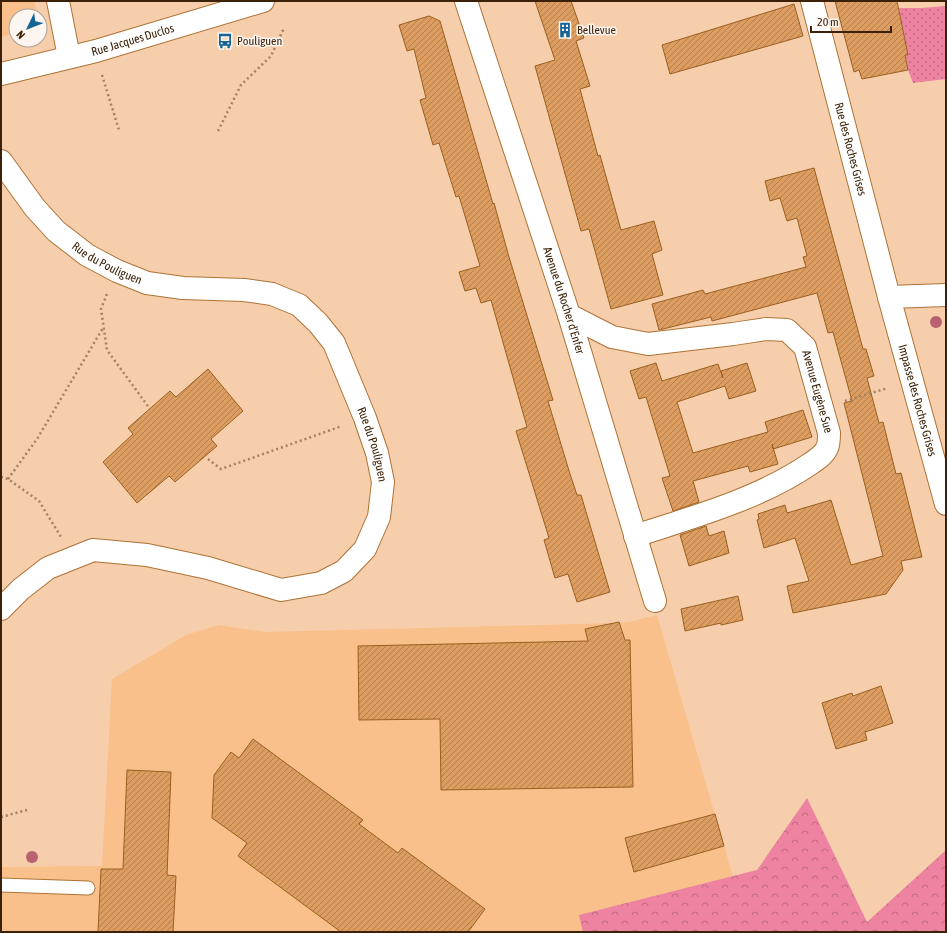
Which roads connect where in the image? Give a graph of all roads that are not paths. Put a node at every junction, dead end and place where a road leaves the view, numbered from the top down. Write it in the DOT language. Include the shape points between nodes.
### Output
graph roads {
  1 [pos="58,1"];
  2 [pos="263,1"];
  3 [pos="466,1"];
  4 [pos="812,1"];
  5 [pos="68,57"];
  6 [pos="1,74"];
  7 [pos="1,161"];
  8 [pos="946,295"];
  9 [pos="889,297"];
  10 [pos="569,315"];
  11 [pos="946,504"];
  12 [pos="635,536"];
  13 [pos="656,601"];
  14 [pos="1,609"];
  15 [pos="1,885"];
  16 [pos="88,888"];
  1 -- 5 [label="street"];
  2 -- 5 [label="street, Rue Jacques Duclos"];
  3 -- 10 [label="street, Avenue du Rocher d'Enfer"];
  4 -- 9 [label="street, Rue des Roches Grises"];
  5 -- 6 [label="street, Rue Jacques Duclos"];
  7 -- 14 [label="street, Rue du Pouliguen" via="35,208 56,231 87,255 117,271 147,283 272,294 299,305 334,343 365,418 377,453 383,482 379,517 365,549 344,571 321,583 281,590 208,568 147,555 93,550 48,568"];
  8 -- 9 [label="street"];
  9 -- 11 [label="street, Impasse des Roches Grises"];
  10 -- 12 [label="street, Avenue du Rocher d'Enfer"];
  10 -- 12 [label="street, Avenue Eugène Sue" via="612,337 648,344 766,329 787,330 805,347 829,433 828,447 820,457 797,473 752,495 713,511"];
  12 -- 13 [label="street, Avenue du Rocher d'Enfer"];
  15 -- 16 [label="lane"];
}
